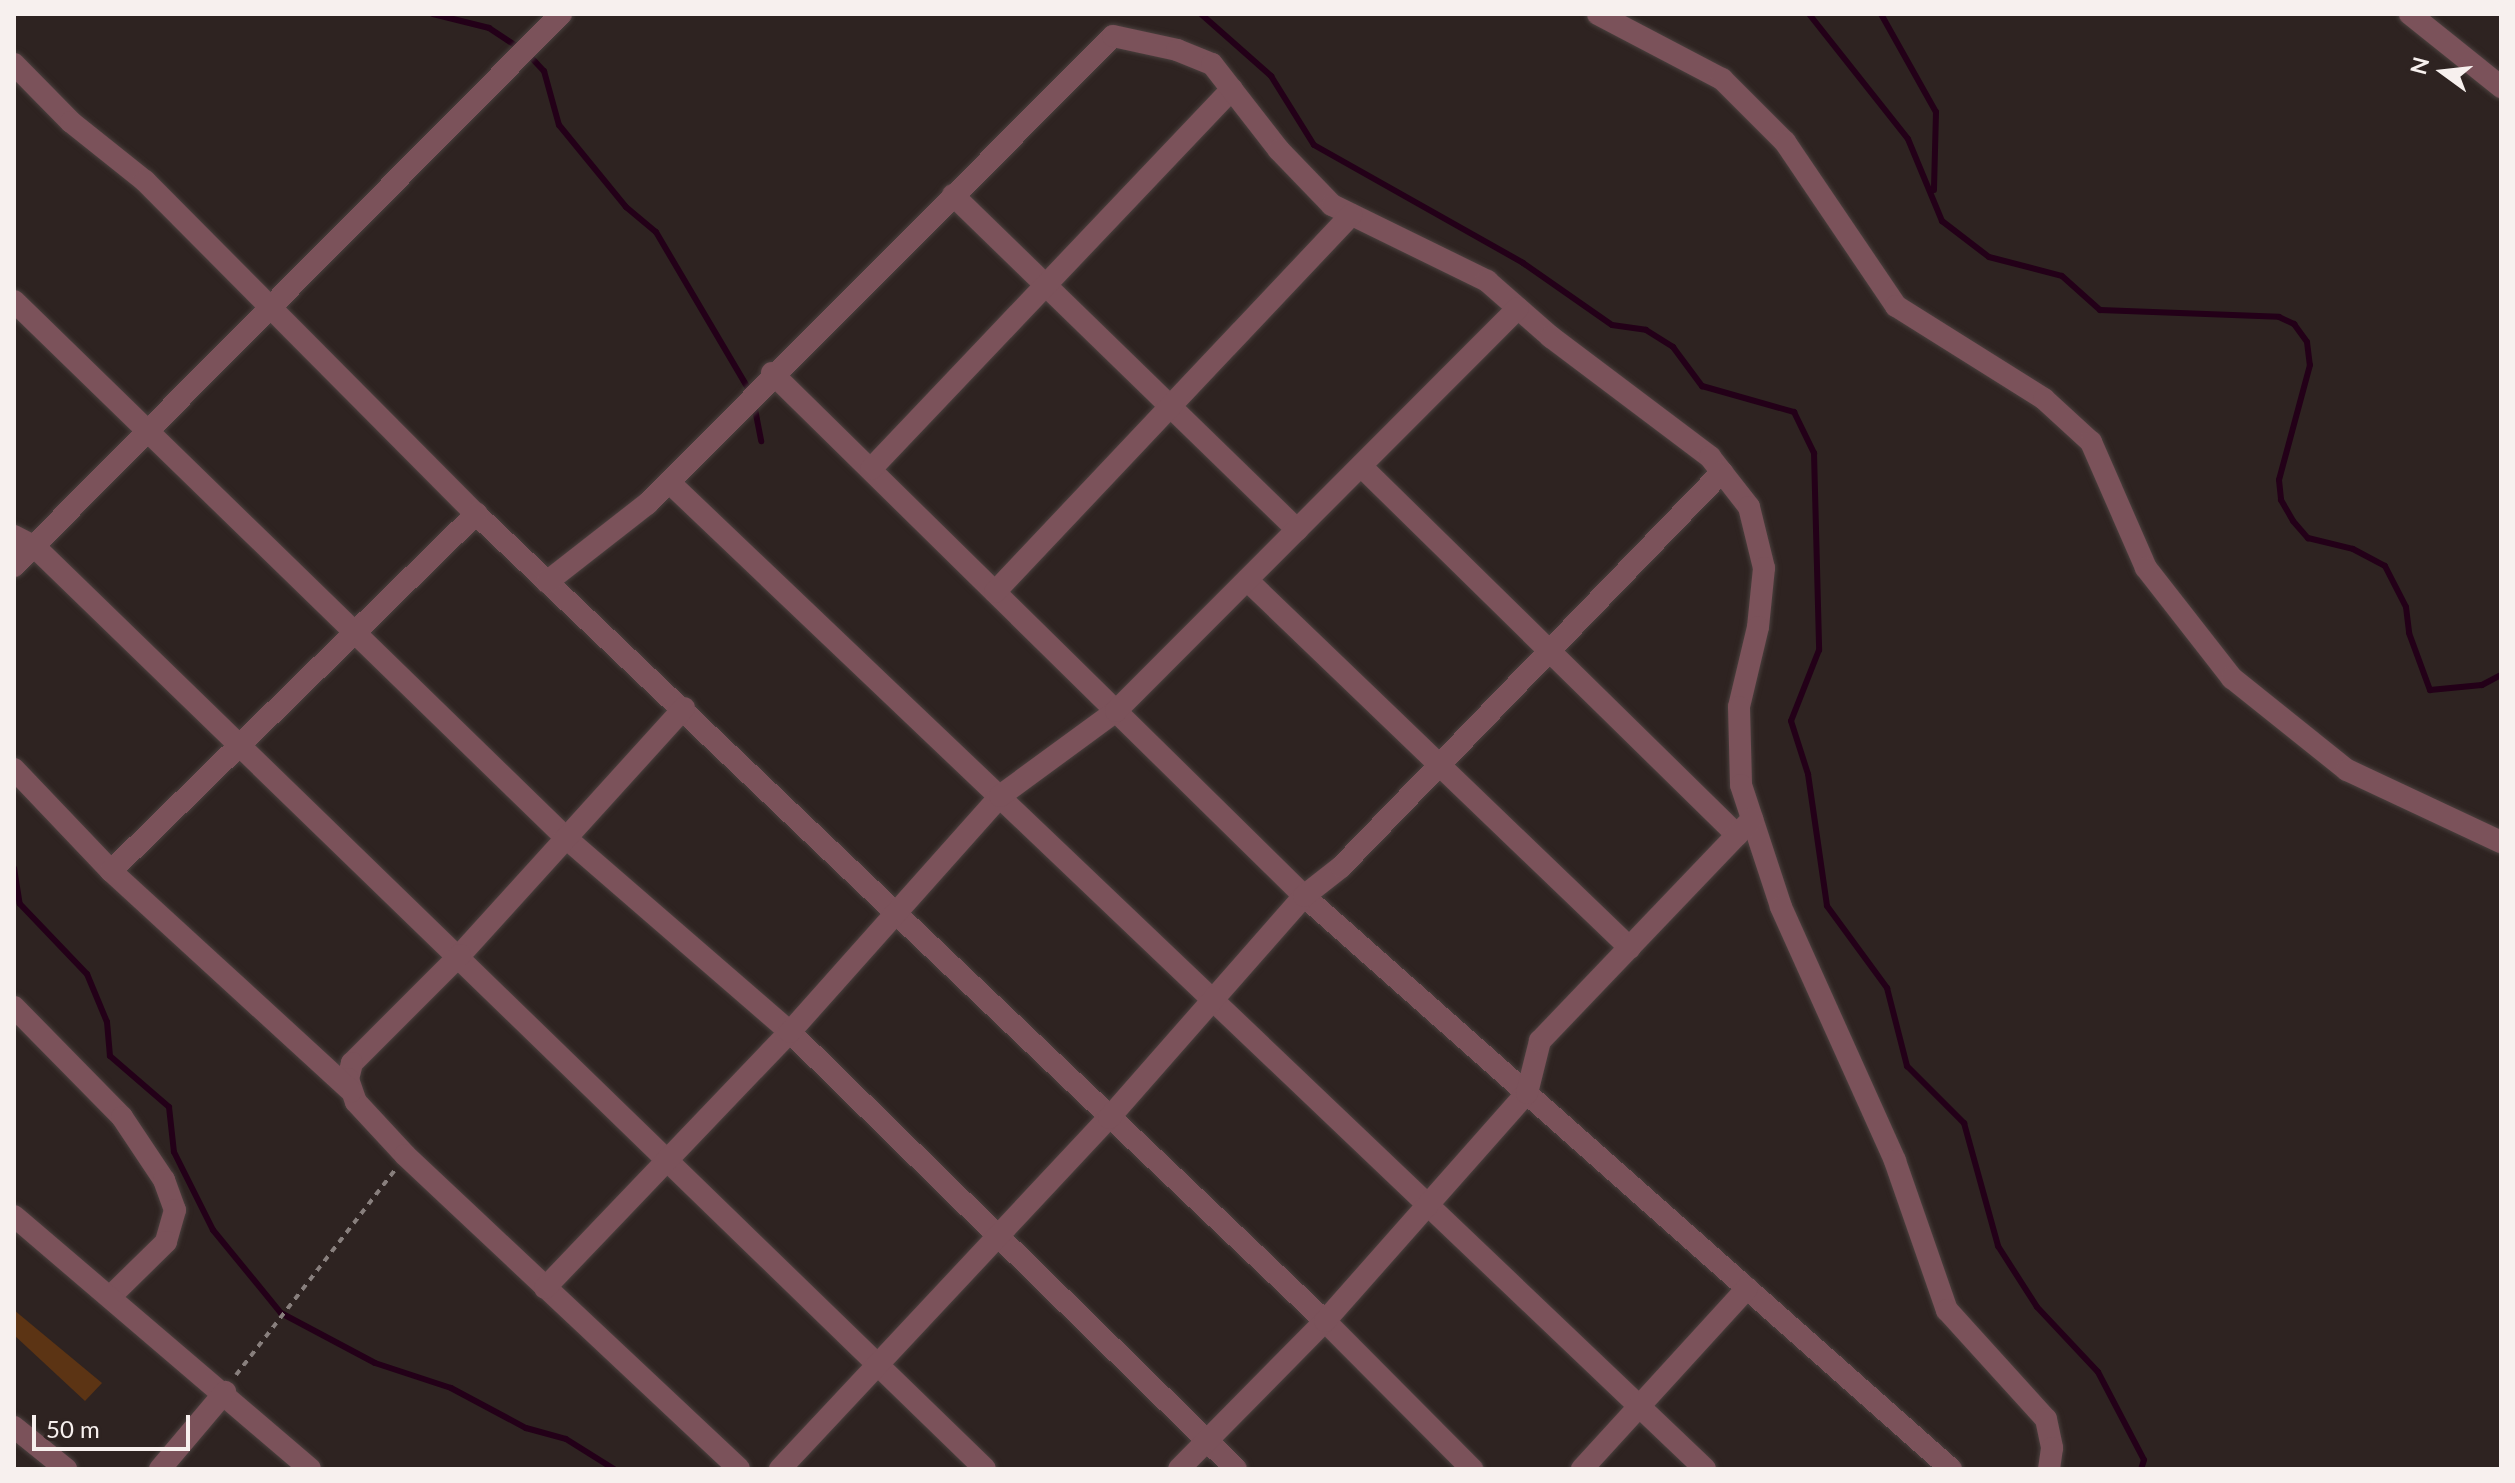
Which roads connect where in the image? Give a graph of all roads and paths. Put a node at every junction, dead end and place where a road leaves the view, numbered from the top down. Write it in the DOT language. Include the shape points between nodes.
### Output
graph roads {
  1 [pos="561,14"];
  2 [pos="1598,14"];
  3 [pos="2410,14"];
  4 [pos="14,64"];
  5 [pos="2501,87"];
  6 [pos="1232,89"];
  7 [pos="953,195"];
  8 [pos="1351,215"];
  9 [pos="1046,285"];
  10 [pos="14,301"];
  11 [pos="275,306"];
  12 [pos="1518,308"];
  13 [pos="772,373"];
  14 [pos="1170,406"];
  15 [pos="150,430"];
  16 [pos="1361,466"];
  17 [pos="871,469"];
  18 [pos="1722,472"];
  19 [pos="669,482"];
  20 [pos="476,514"];
  21 [pos="1297,530"];
  22 [pos="24,541"];
  23 [pos="14,566"];
  24 [pos="1247,580"];
  25 [pos="547,582"];
  26 [pos="995,592"];
  27 [pos="355,632"];
  28 [pos="1549,651"];
  29 [pos="684,708"];
  30 [pos="1116,711"];
  31 [pos="239,746"];
  32 [pos="1440,765"];
  33 [pos="14,769"];
  34 [pos="1000,796"];
  35 [pos="1745,827"];
  36 [pos="566,838"];
  37 [pos="2501,842"];
  38 [pos="111,871"];
  39 [pos="1304,896"];
  40 [pos="895,913"];
  41 [pos="1630,948"];
  42 [pos="460,955"];
  43 [pos="1213,999"];
  44 [pos="14,1007"];
  45 [pos="790,1032"];
  46 [pos="351,1091"];
  47 [pos="1527,1093"];
  48 [pos="1109,1118"];
  49 [pos="405,1155"];
  50 [pos="665,1159"];
  51 [pos="1429,1205"];
  52 [pos="14,1216"];
  53 [pos="996,1239"];
  54 [pos="545,1288"];
  55 [pos="1747,1288"];
  56 [pos="111,1296"];
  57 [pos="1325,1321"];
  58 [pos="878,1365"];
  59 [pos="225,1392"];
  60 [pos="1639,1405"];
  61 [pos="14,1427"];
  62 [pos="1207,1441"];
  63 [pos="66,1469"];
  64 [pos="160,1469"];
  65 [pos="310,1469"];
  66 [pos="739,1469"];
  67 [pos="780,1469"];
  68 [pos="985,1469"];
  69 [pos="1179,1469"];
  70 [pos="1236,1469"];
  71 [pos="1472,1469"];
  72 [pos="1582,1469"];
  73 [pos="1705,1469"];
  74 [pos="1951,1469"];
  75 [pos="2049,1469"];
  1 -- 11 [label="street"];
  2 -- 37 [label="street" via="1722,79 1785,142 1896,306 2044,399 2091,442 2146,568 2232,678 2347,770"];
  3 -- 5 [label="street"];
  4 -- 11 [label="street"];
  6 -- 7 [label="street" via="1212,64 1113,36"];
  6 -- 8 [label="street" via="1279,150 1332,205"];
  6 -- 9 [label="street"];
  7 -- 9 [label="street"];
  7 -- 13 [label="street"];
  8 -- 12 [label="street" via="1487,281"];
  8 -- 14 [label="street"];
  9 -- 14 [label="street"];
  9 -- 17 [label="street"];
  10 -- 15 [label="street"];
  11 -- 15 [label="street"];
  11 -- 20 [label="street"];
  12 -- 16 [label="street"];
  12 -- 18 [label="street" via="1710,457"];
  13 -- 17 [label="street"];
  13 -- 19 [label="street"];
  14 -- 21 [label="street"];
  14 -- 26 [label="street"];
  15 -- 22 [label="street"];
  15 -- 27 [label="street"];
  16 -- 21 [label="street"];
  16 -- 28 [label="street"];
  17 -- 26 [label="street"];
  18 -- 28 [label="street"];
  18 -- 35 [label="street" via="1749,507 1764,568 1758,627 1739,707"];
  19 -- 25 [label="street"];
  19 -- 34 [label="street"];
  20 -- 25 [label="street"];
  20 -- 27 [label="street"];
  21 -- 24 [label="street"];
  22 -- 23 [label="street"];
  22 -- 31 [label="street"];
  24 -- 30 [label="street"];
  24 -- 32 [label="street"];
  25 -- 29 [label="street"];
  26 -- 30 [label="street"];
  27 -- 31 [label="street"];
  27 -- 36 [label="street"];
  28 -- 32 [label="street"];
  28 -- 35 [label="street"];
  29 -- 36 [label="street"];
  29 -- 40 [label="street"];
  30 -- 34 [label="street"];
  30 -- 39 [label="street"];
  31 -- 38 [label="street"];
  31 -- 42 [label="street"];
  32 -- 39 [label="street" via="1341,867"];
  32 -- 41 [label="street"];
  33 -- 38 [label="street"];
  34 -- 40 [label="street"];
  34 -- 43 [label="street"];
  35 -- 41 [label="street"];
  35 -- 75 [label="street" via="1895,1161 1947,1310 2046,1419 2052,1448"];
  36 -- 42 [label="street"];
  36 -- 45 [label="street"];
  38 -- 46 [label="street"];
  39 -- 43 [label="street"];
  39 -- 47 [label="street"];
  40 -- 45 [label="street"];
  40 -- 48 [label="street"];
  41 -- 47 [label="street" via="1540,1041"];
  42 -- 46 [label="street" via="352,1063"];
  42 -- 50 [label="street"];
  43 -- 48 [label="street"];
  43 -- 51 [label="street"];
  44 -- 56 [label="street" via="122,1117 164,1180 175,1210 166,1242"];
  45 -- 50 [label="street"];
  45 -- 53 [label="street"];
  46 -- 49 [label="street"];
  47 -- 51 [label="street"];
  47 -- 55 [label="street"];
  48 -- 53 [label="street"];
  48 -- 57 [label="street"];
  49 -- 54 [label="street"];
  49 -- 59 [label="path"];
  50 -- 54 [label="street"];
  50 -- 58 [label="street"];
  51 -- 57 [label="street"];
  51 -- 60 [label="street"];
  52 -- 56 [label="street"];
  53 -- 58 [label="street"];
  53 -- 62 [label="street"];
  54 -- 66 [label="street"];
  55 -- 60 [label="street"];
  55 -- 74 [label="street"];
  56 -- 59 [label="street"];
  57 -- 62 [label="street"];
  57 -- 71 [label="street"];
  58 -- 67 [label="street"];
  58 -- 68 [label="street"];
  59 -- 64 [label="street"];
  59 -- 65 [label="street"];
  60 -- 72 [label="street"];
  60 -- 73 [label="street"];
  61 -- 63 [label="street"];
  62 -- 69 [label="street"];
  62 -- 70 [label="street"];
}
